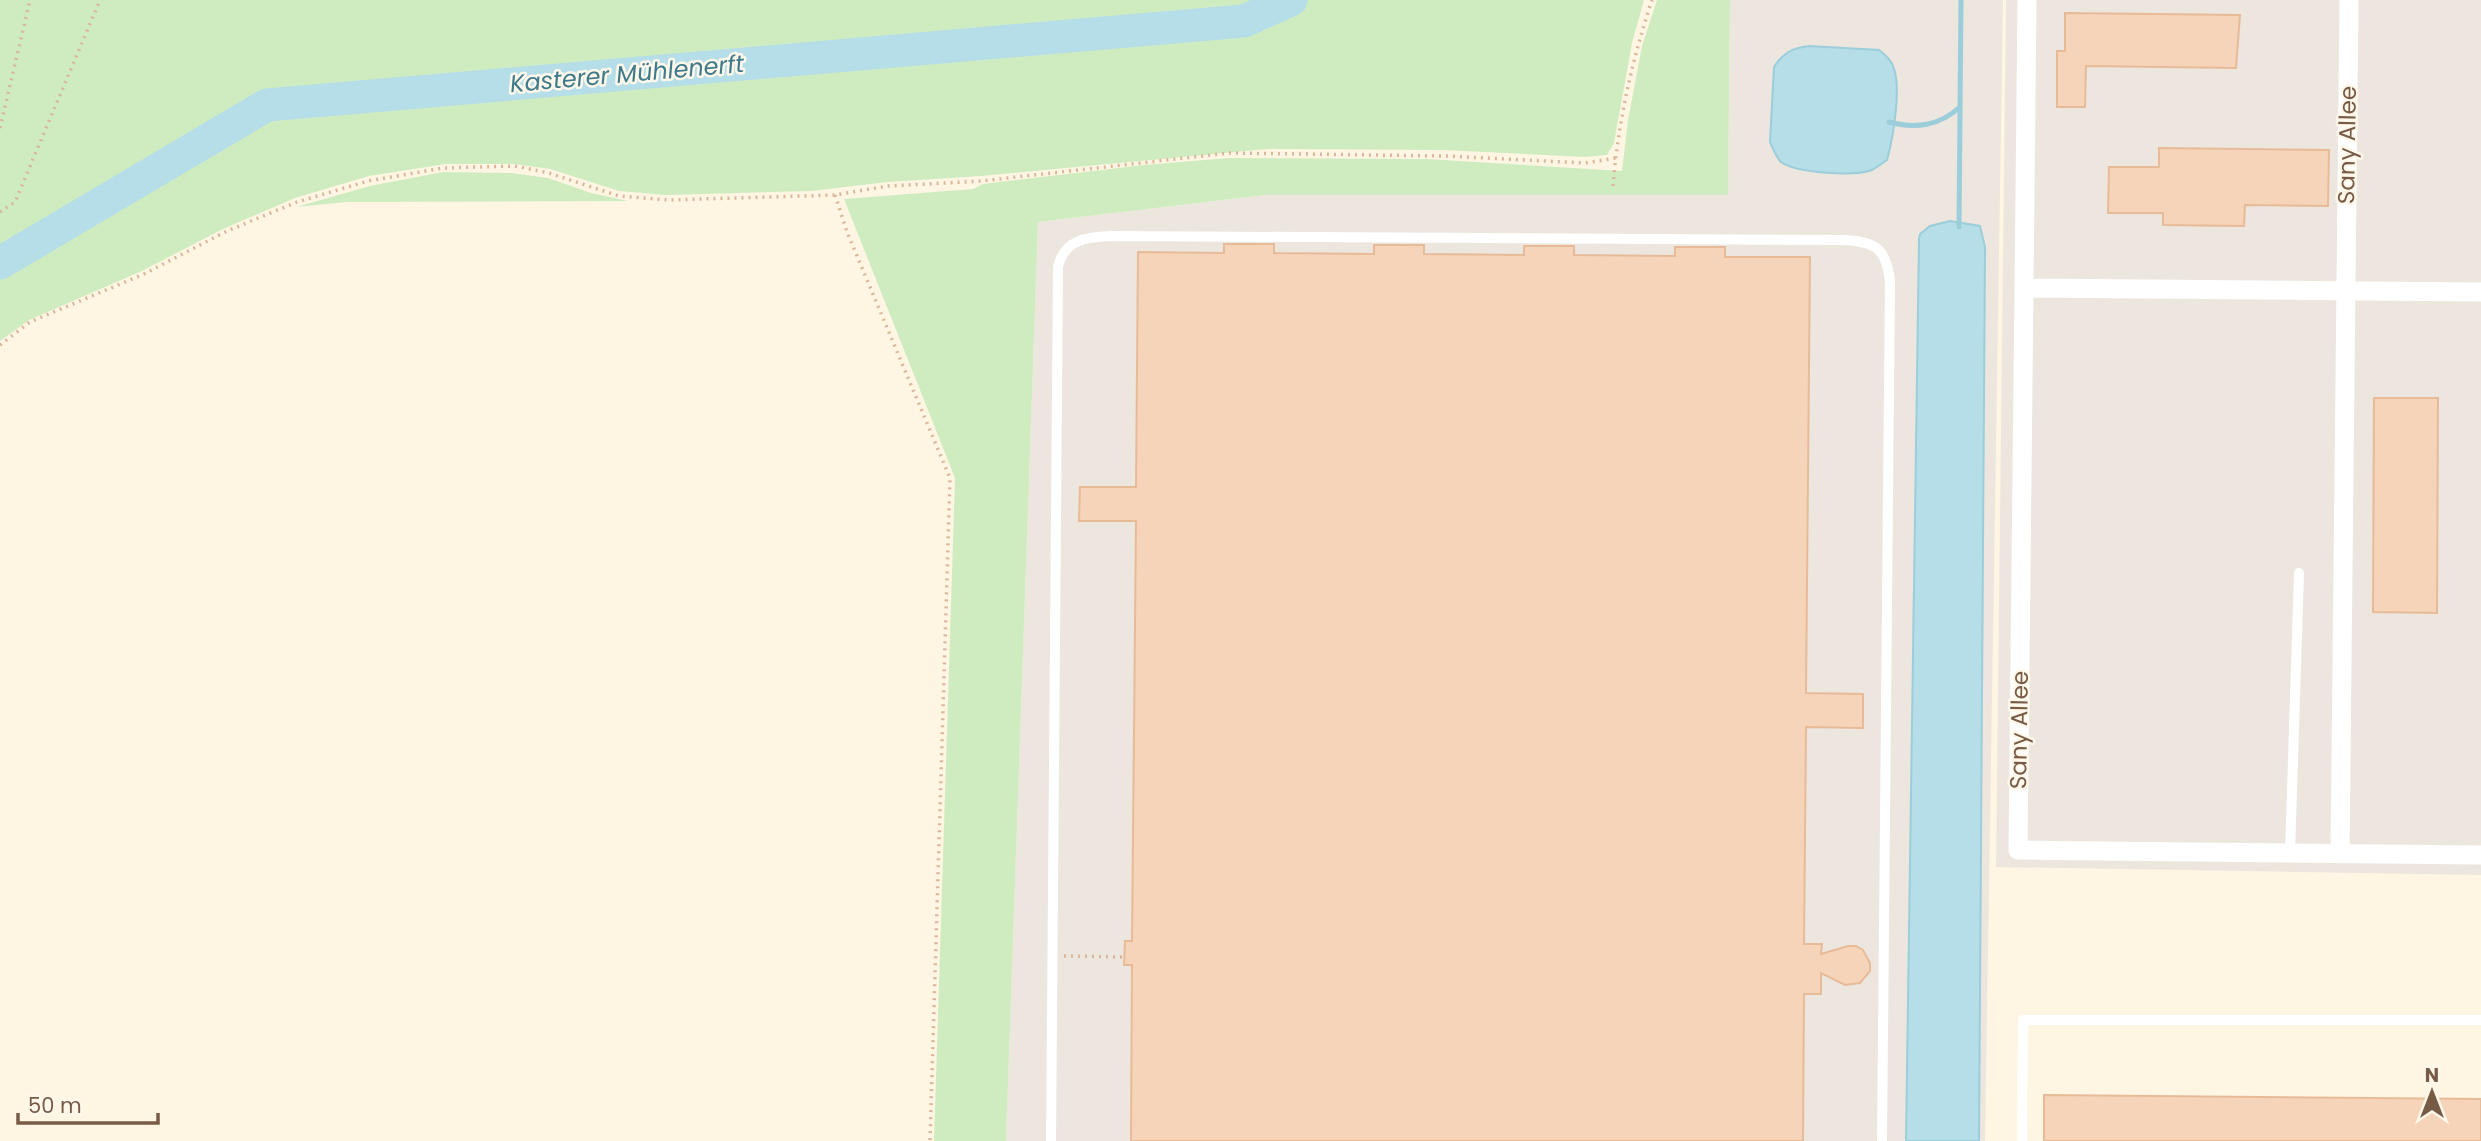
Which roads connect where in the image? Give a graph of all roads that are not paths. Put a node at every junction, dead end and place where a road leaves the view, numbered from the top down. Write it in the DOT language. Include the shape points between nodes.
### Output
graph roads {
  1 [pos="2027,0"];
  2 [pos="2349,0"];
  3 [pos="2024,288"];
  4 [pos="2346,291"];
  5 [pos="2481,292"];
  6 [pos="2299,573"];
  7 [pos="2290,853"];
  8 [pos="2340,854"];
  9 [pos="2481,855"];
  10 [pos="2481,1020"];
  11 [pos="1051,1141"];
  12 [pos="1882,1141"];
  13 [pos="2022,1141"];
  1 -- 3 [label="street, Sany Allee"];
  2 -- 4 [label="street, Sany Allee"];
  3 -- 4 [label="street"];
  3 -- 7 [label="street, Sany Allee" via="2018,850"];
  4 -- 5 [label="street"];
  4 -- 8 [label="street, Sany Allee"];
  6 -- 7 [label="lane"];
  7 -- 8 [label="street, Sany Allee"];
  8 -- 9 [label="street, Sany Allee"];
  10 -- 13 [label="lane" via="2023,1020"];
  11 -- 12 [label="lane" via="1058,267 1071,245 1110,236 1864,241 1884,254 1890,281"];
}
